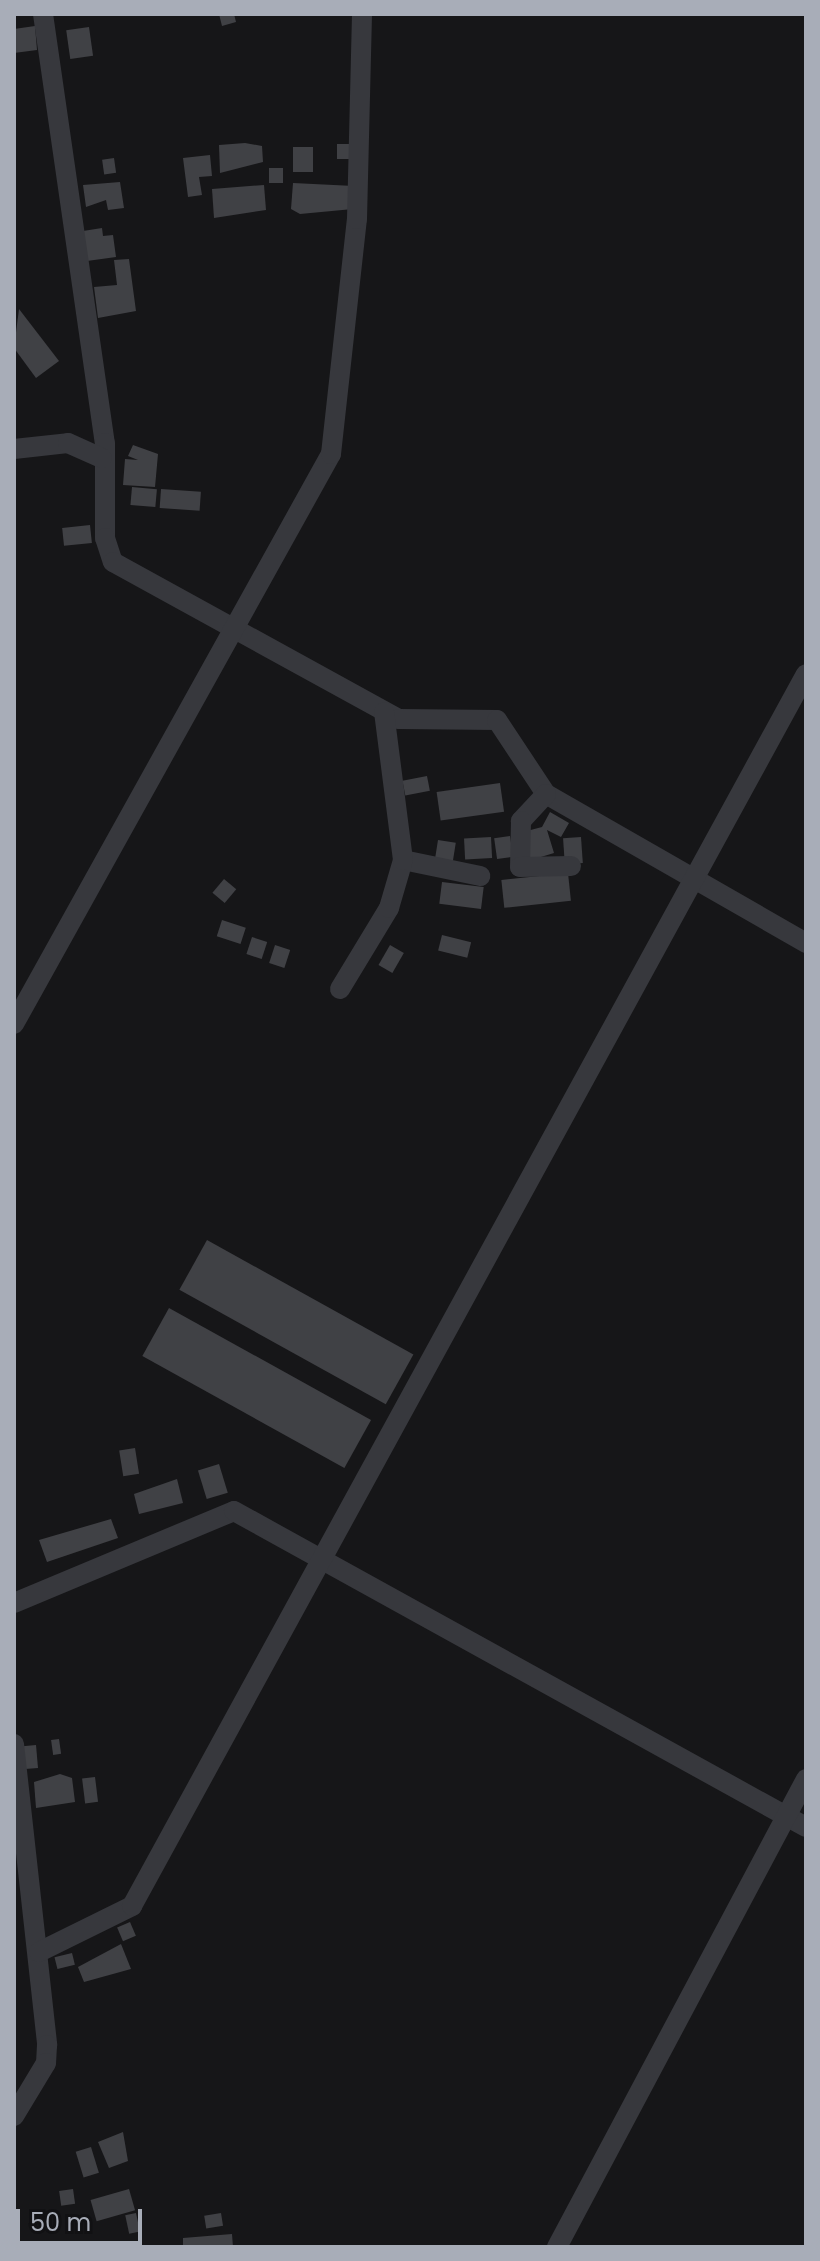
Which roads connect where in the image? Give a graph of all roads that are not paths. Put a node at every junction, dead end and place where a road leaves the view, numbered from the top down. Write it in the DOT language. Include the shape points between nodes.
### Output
graph roads {
  1 [pos="43,14"];
  2 [pos="362,14"];
  3 [pos="14,449"];
  4 [pos="102,458"];
  5 [pos="232,628"];
  6 [pos="806,674"];
  7 [pos="384,712"];
  8 [pos="546,794"];
  9 [pos="403,860"];
  10 [pos="571,866"];
  11 [pos="480,876"];
  12 [pos="694,881"];
  13 [pos="806,943"];
  14 [pos="340,989"];
  15 [pos="14,1024"];
  16 [pos="320,1564"];
  17 [pos="14,1603"];
  18 [pos="14,1744"];
  19 [pos="806,1779"];
  20 [pos="786,1815"];
  21 [pos="806,1827"];
  22 [pos="39,1952"];
  23 [pos="14,2116"];
  24 [pos="557,2247"];
  1 -- 4 [label="street"];
  2 -- 5 [label="street" via="357,219 336,438"];
  3 -- 4 [label="street" via="68,443"];
  4 -- 5 [label="street" via="105,538 113,562"];
  5 -- 7 [label="street"];
  5 -- 15 [label="street"];
  6 -- 12 [label="street"];
  7 -- 8 [label="street" via="410,721 497,720"];
  7 -- 9 [label="street"];
  8 -- 10 [label="street" via="521,821 520,867"];
  8 -- 12 [label="street"];
  9 -- 11 [label="street"];
  9 -- 14 [label="street" via="389,908"];
  12 -- 13 [label="street"];
  12 -- 16 [label="street"];
  16 -- 17 [label="street" via="248,1516 223,1512"];
  16 -- 20 [label="street"];
  16 -- 22 [label="street" via="132,1906"];
  18 -- 22 [label="street"];
  19 -- 20 [label="street"];
  20 -- 21 [label="street"];
  20 -- 24 [label="street"];
  22 -- 23 [label="street" via="46,2063"];
}
